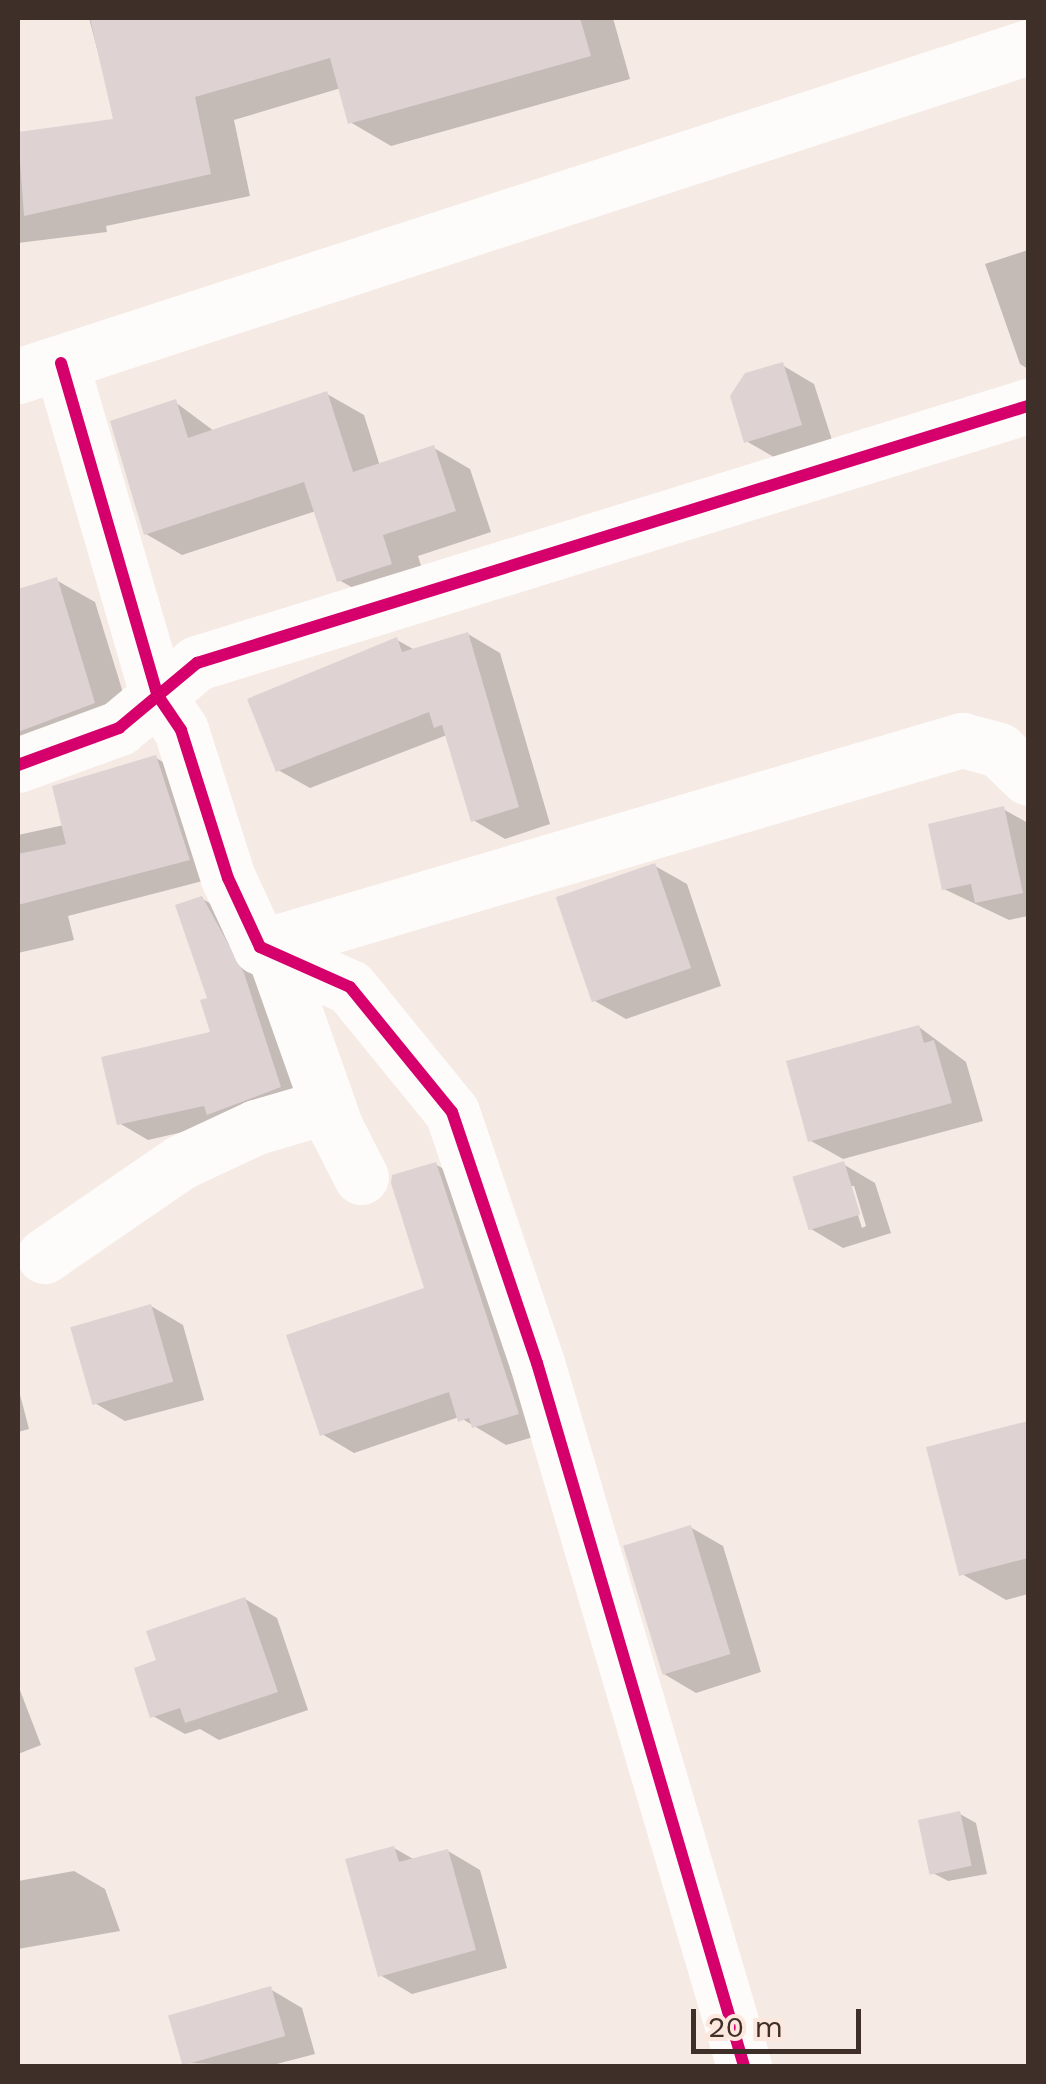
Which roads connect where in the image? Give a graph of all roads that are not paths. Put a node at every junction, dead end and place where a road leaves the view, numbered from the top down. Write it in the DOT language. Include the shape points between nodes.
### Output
graph roads {
  1 [pos="1028,47"];
  2 [pos="39,370"];
  3 [pos="1028,406"];
  4 [pos="158,696"];
  5 [pos="18,765"];
  6 [pos="1028,778"];
  7 [pos="267,950"];
  8 [pos="328,1106"];
  9 [pos="361,1177"];
  10 [pos="44,1256"];
  11 [pos="744,2066"];
  1 -- 2 [label="street"];
  2 -- 4 [label="street"];
  3 -- 4 [label="street" via="197,663"];
  4 -- 5 [label="street" via="119,728"];
  4 -- 7 [label="street" via="181,730 228,878"];
  6 -- 7 [label="street" via="999,750 962,740"];
  7 -- 8 [label="street"];
  7 -- 11 [label="street" via="350,987 452,1112 537,1362"];
  8 -- 9 [label="street"];
  8 -- 10 [label="street" via="256,1127 181,1162"];
}
